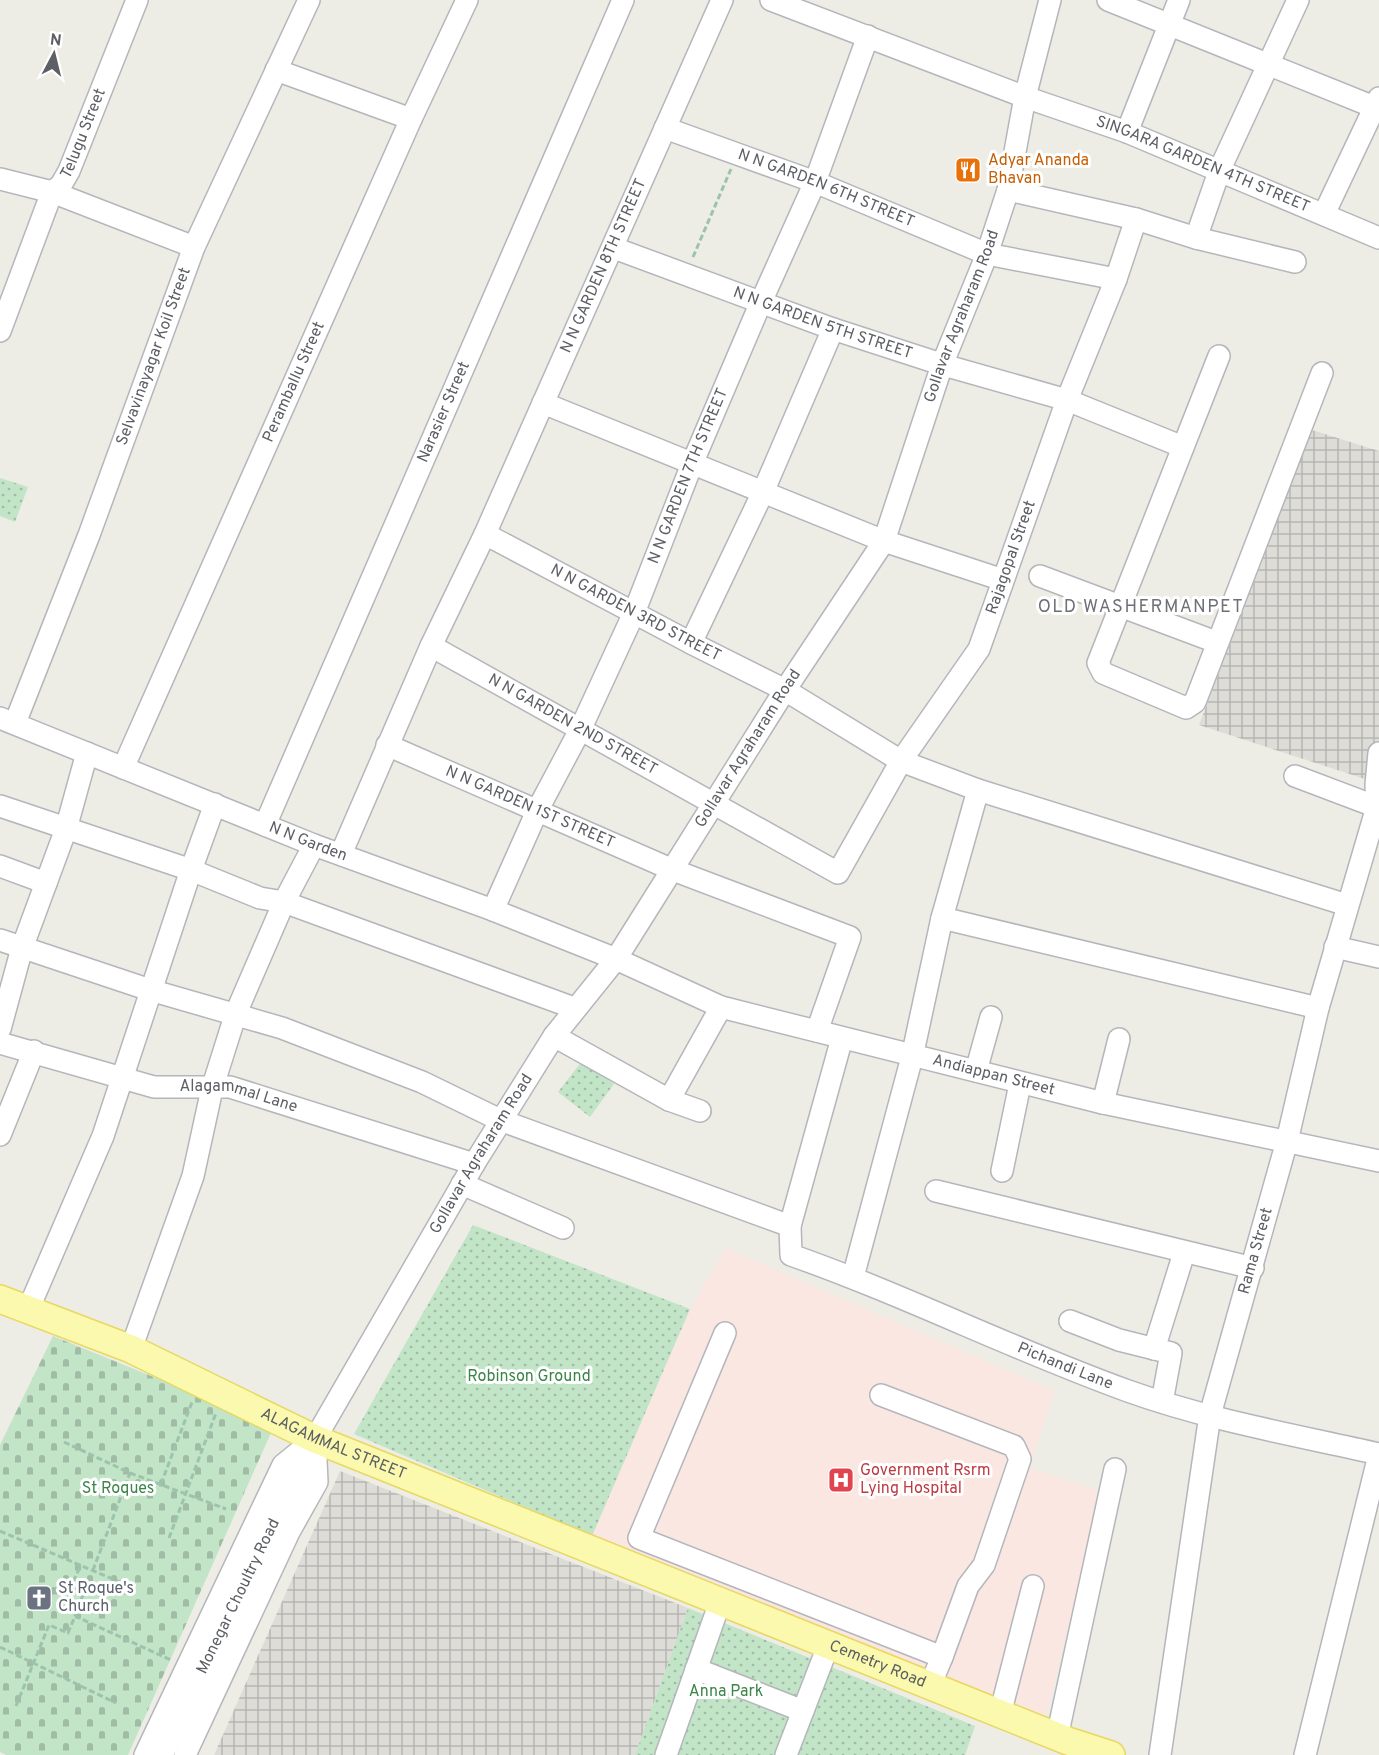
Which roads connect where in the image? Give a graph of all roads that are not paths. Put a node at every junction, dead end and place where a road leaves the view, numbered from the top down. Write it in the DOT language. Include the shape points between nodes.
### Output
graph roads {
  1 [pos="137,0"];
  2 [pos="309,0"];
  3 [pos="467,0"];
  4 [pos="623,0"];
  5 [pos="722,0"];
  6 [pos="771,0"];
  7 [pos="1050,0"];
  8 [pos="1108,0"];
  9 [pos="1179,0"];
  10 [pos="1298,0"];
  11 [pos="1170,25"];
  12 [pos="868,36"];
  13 [pos="1270,65"];
  14 [pos="276,70"];
  15 [pos="1025,97"];
  16 [pos="1378,105"];
  17 [pos="411,118"];
  18 [pos="665,128"];
  19 [pos="1127,132"];
  20 [pos="1220,169"];
  21 [pos="0,179"];
  22 [pos="815,182"];
  23 [pos="1008,189"];
  24 [pos="52,192"];
  25 [pos="1324,214"];
  26 [pos="1136,219"];
  27 [pos="1196,238"];
  28 [pos="1379,238"];
  29 [pos="194,247"];
  30 [pos="615,248"];
  31 [pos="987,254"];
  32 [pos="1295,262"];
  33 [pos="1116,279"];
  34 [pos="760,302"];
  35 [pos="833,329"];
  36 [pos="0,331"];
  37 [pos="1219,356"];
  38 [pos="942,365"];
  39 [pos="1322,373"];
  40 [pos="1067,400"];
  41 [pos="543,403"];
  42 [pos="1183,447"];
  43 [pos="692,464"];
  44 [pos="763,492"];
  45 [pos="485,534"];
  46 [pos="884,541"];
  47 [pos="1040,576"];
  48 [pos="1003,580"];
  49 [pos="1120,605"];
  50 [pos="634,614"];
  51 [pos="1216,642"];
  52 [pos="691,643"];
  53 [pos="431,646"];
  54 [pos="785,690"];
  55 [pos="8,720"];
  56 [pos="580,730"];
  57 [pos="387,745"];
  58 [pos="87,753"];
  59 [pos="1379,753"];
  60 [pos="901,761"];
  61 [pos="123,768"];
  62 [pos="1294,776"];
  63 [pos="978,790"];
  64 [pos="215,804"];
  65 [pos="714,805"];
  66 [pos="0,806"];
  67 [pos="1377,807"];
  68 [pos="538,809"];
  69 [pos="265,825"];
  70 [pos="66,829"];
  71 [pos="314,845"];
  72 [pos="341,854"];
  73 [pos="0,866"];
  74 [pos="191,870"];
  75 [pos="673,870"];
  76 [pos="838,873"];
  77 [pos="46,883"];
  78 [pos="284,902"];
  79 [pos="1347,905"];
  80 [pos="493,910"];
  81 [pos="942,918"];
  82 [pos="0,940"];
  83 [pos="1335,947"];
  84 [pos="22,948"];
  85 [pos="1379,957"];
  86 [pos="616,959"];
  87 [pos="150,990"];
  88 [pos="721,1007"];
  89 [pos="574,1008"];
  90 [pos="1318,1008"];
  91 [pos="236,1013"];
  92 [pos="991,1017"];
  93 [pos="0,1029"];
  94 [pos="817,1031"];
  95 [pos="554,1036"];
  96 [pos="842,1038"];
  97 [pos="1119,1039"];
  98 [pos="0,1043"];
  99 [pos="34,1051"];
  100 [pos="912,1057"];
  101 [pos="976,1071"];
  102 [pos="123,1077"];
  103 [pos="1020,1084"];
  104 [pos="212,1089"];
  105 [pos="669,1100"];
  106 [pos="1103,1103"];
  107 [pos="700,1111"];
  108 [pos="500,1120"];
  109 [pos="0,1135"];
  110 [pos="1287,1141"];
  111 [pos="1379,1161"];
  112 [pos="474,1164"];
  113 [pos="1002,1171"];
  114 [pos="462,1184"];
  115 [pos="936,1191"];
  116 [pos="790,1226"];
  117 [pos="563,1228"];
  118 [pos="1184,1253"];
  119 [pos="1253,1268"];
  120 [pos="853,1277"];
  121 [pos="0,1299"];
  122 [pos="28,1310"];
  123 [pos="1070,1321"];
  124 [pos="724,1333"];
  125 [pos="131,1349"];
  126 [pos="1154,1349"];
  127 [pos="881,1395"];
  128 [pos="1162,1402"];
  129 [pos="1210,1415"];
  130 [pos="315,1439"];
  131 [pos="1379,1455"];
  132 [pos="1115,1469"];
  133 [pos="639,1538"];
  134 [pos="636,1568"];
  135 [pos="1033,1586"];
  136 [pos="720,1602"];
  137 [pos="828,1646"];
  138 [pos="942,1657"];
  139 [pos="696,1669"];
  140 [pos="930,1686"];
  141 [pos="802,1711"];
  142 [pos="1000,1714"];
  143 [pos="1063,1744"];
  144 [pos="670,1754"];
  145 [pos="144,1755"];
  146 [pos="162,1755"];
  147 [pos="185,1755"];
  148 [pos="786,1755"];
  149 [pos="1111,1755"];
  150 [pos="1160,1755"];
  151 [pos="1305,1755"];
  1 -- 24 [label="street, Telugu Street" via="69,171"];
  2 -- 14 [label="street, Selvavinayagar Koil Street"];
  3 -- 17 [label="street, Peramballu Street"];
  4 -- 69 [label="street, Narasier Street"];
  5 -- 18 [label="street, N N GARDEN 8TH STREET"];
  6 -- 12 [label="street, SINGARA GARDEN 4TH STREET"];
  7 -- 15 [label="street, Gollavar Agraharam Road"];
  8 -- 11 [label="street"];
  9 -- 11 [label="street"];
  10 -- 13 [label="street"];
  11 -- 13 [label="street"];
  11 -- 19 [label="street"];
  12 -- 15 [label="street, SINGARA GARDEN 4TH STREET"];
  12 -- 22 [label="street, N N GARDEN 7TH STREET"];
  13 -- 16 [label="street"];
  13 -- 20 [label="street"];
  14 -- 17 [label="street"];
  14 -- 29 [label="street, Selvavinayagar Koil Street"];
  15 -- 19 [label="street, SINGARA GARDEN 4TH STREET"];
  15 -- 23 [label="street, Gollavar Agraharam Road"];
  16 -- 25 [label="street"];
  17 -- 61 [label="street, Peramballu Street"];
  18 -- 22 [label="street, N N GARDEN 6TH STREET"];
  18 -- 30 [label="street, N N GARDEN 8TH STREET"];
  19 -- 20 [label="street, SINGARA GARDEN 4TH STREET"];
  20 -- 25 [label="street, SINGARA GARDEN 4TH STREET"];
  20 -- 27 [label="street"];
  21 -- 24 [label="street"];
  22 -- 31 [label="street, N N GARDEN 6TH STREET"];
  22 -- 34 [label="street, N N GARDEN 7TH STREET"];
  23 -- 26 [label="street"];
  23 -- 31 [label="street, Gollavar Agraharam Road"];
  24 -- 29 [label="street"];
  24 -- 36 [label="street, Telugu Street"];
  25 -- 28 [label="street, SINGARA GARDEN 4TH STREET"];
  26 -- 27 [label="street"];
  26 -- 33 [label="street, Rajagopal Street"];
  27 -- 32 [label="street"];
  29 -- 55 [label="street, Selvavinayagar Koil Street" via="89,535"];
  30 -- 34 [label="street, N N GARDEN 5TH STREET"];
  30 -- 41 [label="street, N N GARDEN 8TH STREET"];
  31 -- 33 [label="street, N N GARDEN 6TH STREET"];
  31 -- 38 [label="street, Gollavar Agraharam Road"];
  33 -- 40 [label="street, Rajagopal Street"];
  34 -- 35 [label="street, N N GARDEN 5TH STREET"];
  34 -- 43 [label="street, N N GARDEN 7TH STREET"];
  35 -- 38 [label="street, N N GARDEN 5TH STREET"];
  35 -- 44 [label="street"];
  37 -- 42 [label="street"];
  38 -- 40 [label="street, N N GARDEN 5TH STREET"];
  38 -- 46 [label="street, Gollavar Agraharam Road"];
  39 -- 51 [label="street"];
  40 -- 42 [label="street, N N GARDEN 5TH STREET"];
  40 -- 48 [label="street, Rajagopal Street"];
  41 -- 43 [label="street"];
  41 -- 45 [label="street, N N GARDEN 8TH STREET"];
  42 -- 49 [label="street"];
  43 -- 44 [label="street"];
  43 -- 50 [label="street, N N GARDEN 7TH STREET"];
  44 -- 46 [label="street"];
  44 -- 52 [label="street"];
  45 -- 50 [label="street, N N GARDEN 3RD STREET"];
  45 -- 53 [label="street, N N GARDEN 8TH STREET"];
  46 -- 48 [label="street"];
  46 -- 54 [label="street, Gollavar Agraharam Road"];
  47 -- 49 [label="street"];
  48 -- 60 [label="street, Rajagopal Street" via="979,649"];
  49 -- 51 [label="street"];
  49 -- 51 [label="street" via="1099,669 1186,708 1195,702"];
  50 -- 52 [label="street, N N GARDEN 3RD STREET"];
  50 -- 56 [label="street, N N GARDEN 7TH STREET"];
  52 -- 54 [label="street, N N GARDEN 3RD STREET"];
  53 -- 56 [label="street, N N GARDEN 2ND STREET"];
  53 -- 57 [label="street, N N GARDEN 8TH STREET"];
  54 -- 60 [label="street, N N GARDEN 3RD STREET"];
  54 -- 65 [label="street, Gollavar Agraharam Road"];
  55 -- 58 [label="street, N N Garden"];
  56 -- 65 [label="street, N N GARDEN 2ND STREET"];
  56 -- 68 [label="street, N N GARDEN 7TH STREET"];
  57 -- 68 [label="street, N N GARDEN 1ST STREET"];
  57 -- 72 [label="street, N N GARDEN 8TH STREET"];
  58 -- 61 [label="street, N N Garden"];
  58 -- 70 [label="street"];
  59 -- 67 [label="street, Rama Street"];
  60 -- 63 [label="street, N N GARDEN 3RD STREET"];
  60 -- 76 [label="street, Rajagopal Street"];
  61 -- 64 [label="street, N N Garden"];
  62 -- 67 [label="street"];
  63 -- 79 [label="street, N N GARDEN 3RD STREET"];
  63 -- 81 [label="street"];
  64 -- 69 [label="street, N N Garden"];
  64 -- 74 [label="street"];
  65 -- 75 [label="street, Gollavar Agraharam Road"];
  65 -- 76 [label="street, N N GARDEN 2ND STREET"];
  66 -- 70 [label="street"];
  67 -- 79 [label="street, Rama Street"];
  68 -- 75 [label="street, N N GARDEN 1ST STREET"];
  68 -- 80 [label="street, N N GARDEN 7TH STREET"];
  69 -- 71 [label="street, N N Garden"];
  70 -- 74 [label="street"];
  70 -- 77 [label="street"];
  71 -- 72 [label="street, N N Garden"];
  71 -- 78 [label="street"];
  72 -- 80 [label="street, N N Garden"];
  73 -- 77 [label="street"];
  74 -- 78 [label="street" via="250,894"];
  74 -- 87 [label="street"];
  75 -- 86 [label="street, Gollavar Agraharam Road"];
  75 -- 94 [label="street, N N GARDEN 1ST STREET" via="850,937"];
  77 -- 84 [label="street"];
  78 -- 89 [label="street"];
  78 -- 91 [label="street"];
  79 -- 83 [label="street, Rama Street"];
  80 -- 86 [label="street, N N Garden"];
  81 -- 90 [label="street"];
  81 -- 100 [label="street"];
  82 -- 84 [label="street"];
  83 -- 85 [label="street"];
  83 -- 90 [label="street, Rama Street"];
  84 -- 87 [label="street"];
  84 -- 93 [label="street"];
  86 -- 88 [label="street, Andiappan Street"];
  86 -- 89 [label="street, Gollavar Agraharam Road"];
  87 -- 91 [label="street"];
  87 -- 102 [label="street"];
  88 -- 94 [label="street, Andiappan Street"];
  88 -- 105 [label="street"];
  89 -- 95 [label="street, Gollavar Agraharam Road"];
  90 -- 110 [label="street, Rama Street"];
  91 -- 104 [label="street"];
  91 -- 108 [label="street" via="422,1082"];
  92 -- 101 [label="street"];
  94 -- 96 [label="street, Andiappan Street"];
  95 -- 105 [label="street"];
  95 -- 108 [label="street, Gollavar Agraharam Road"];
  96 -- 100 [label="street, Andiappan Street"];
  96 -- 116 [label="street"];
  97 -- 106 [label="street"];
  98 -- 99 [label="street, Alagammal Lane"];
  99 -- 102 [label="street, Alagammal Lane"];
  99 -- 109 [label="street"];
  100 -- 101 [label="street, Andiappan Street"];
  100 -- 120 [label="street"];
  101 -- 103 [label="street, Andiappan Street"];
  102 -- 104 [label="street, Alagammal Lane" via="153,1087"];
  102 -- 122 [label="street" via="103,1136"];
  103 -- 106 [label="street, Andiappan Street"];
  103 -- 113 [label="street"];
  104 -- 112 [label="street, Alagammal Lane" via="230,1088"];
  104 -- 125 [label="street" via="193,1176"];
  105 -- 107 [label="street"];
  106 -- 110 [label="street, Andiappan Street"];
  108 -- 112 [label="street, Gollavar Agraharam Road"];
  108 -- 116 [label="street"];
  110 -- 111 [label="street, Andiappan Street"];
  110 -- 119 [label="street, Rama Street"];
  112 -- 114 [label="street, Gollavar Agraharam Road"];
  114 -- 117 [label="street"];
  114 -- 130 [label="street, Gollavar Agraharam Road"];
  115 -- 118 [label="street"];
  116 -- 120 [label="street, Pichandi Lane" via="791,1255"];
  118 -- 119 [label="street"];
  118 -- 126 [label="street"];
  119 -- 129 [label="street, Rama Street"];
  120 -- 128 [label="street, Pichandi Lane" via="1069,1369"];
  121 -- 122 [label="main road"];
  122 -- 125 [label="main road, ALAGAMMAL STREET"];
  123 -- 126 [label="street"];
  124 -- 133 [label="street"];
  125 -- 130 [label="main road, ALAGAMMAL STREET"];
  126 -- 128 [label="street" via="1171,1353"];
  127 -- 138 [label="street" via="1014,1446 1020,1459 984,1565 968,1586"];
  128 -- 129 [label="street, Pichandi Lane"];
  129 -- 131 [label="street, Pichandi Lane"];
  129 -- 150 [label="street, Rama Street"];
  130 -- 134 [label="main road, ALAGAMMAL STREET"];
  130 -- 145 [label="street" via="283,1466"];
  130 -- 146 [label="street, Monegar Choultry Road"];
  130 -- 147 [label="street" via="317,1482 289,1532"];
  131 -- 151 [label="street"];
  132 -- 143 [label="street"];
  133 -- 134 [label="street"];
  133 -- 138 [label="street"];
  134 -- 136 [label="main road, Cemetry Road"];
  135 -- 142 [label="street"];
  136 -- 137 [label="main road, Cemetry Road"];
  136 -- 139 [label="street"];
  137 -- 140 [label="main road, Cemetry Road"];
  137 -- 141 [label="street"];
  138 -- 140 [label="street"];
  139 -- 141 [label="street"];
  139 -- 144 [label="street"];
  140 -- 142 [label="main road, Cemetry Road"];
  141 -- 148 [label="street"];
  142 -- 143 [label="main road, Cemetry Road"];
  143 -- 149 [label="main road, Cemetry Road"];
}
